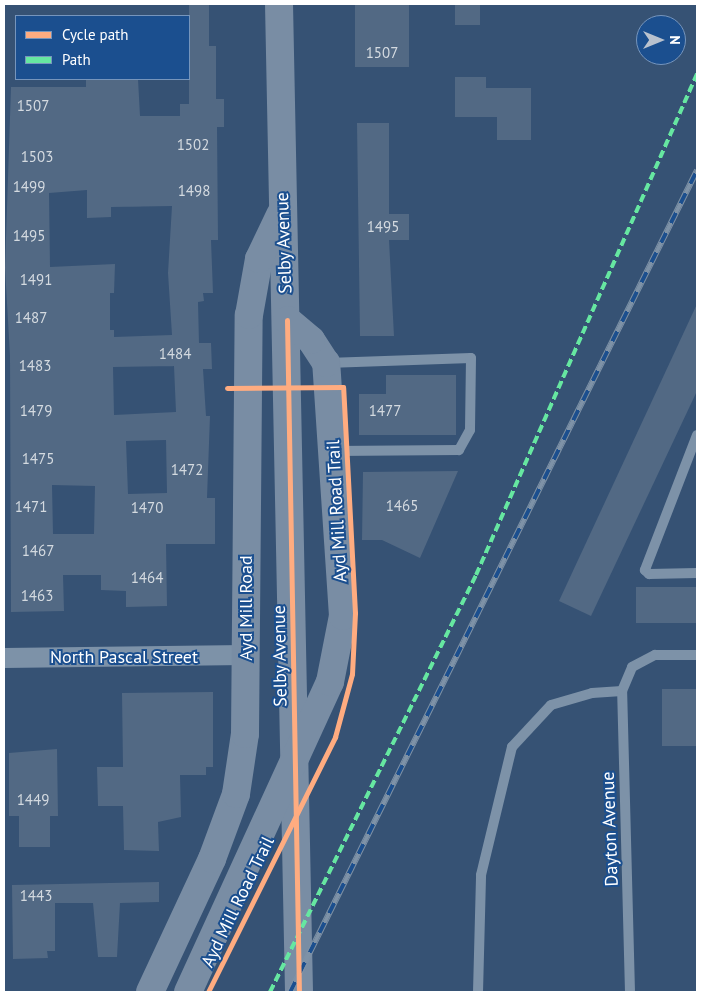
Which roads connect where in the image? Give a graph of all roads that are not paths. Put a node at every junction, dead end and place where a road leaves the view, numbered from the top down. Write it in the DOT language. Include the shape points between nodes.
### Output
graph roads {
  1 [pos="279,4"];
  2 [pos="282,212"];
  3 [pos="287,320"];
  4 [pos="326,363"];
  5 [pos="697,435"];
  6 [pos="334,451"];
  7 [pos="697,573"];
  8 [pos="245,655"];
  9 [pos="697,655"];
  10 [pos="4,658"];
  11 [pos="622,691"];
  12 [pos="150,992"];
  13 [pos="188,992"];
  14 [pos="299,992"];
  15 [pos="478,992"];
  16 [pos="630,992"];
  1 -- 2 [label="main road, Selby Avenue"];
  2 -- 3 [label="main road, Selby Avenue"];
  2 -- 8 [label="main road, Ayd Mill Road" via="260,259 249,315"];
  3 -- 4 [label="main road" via="311,340"];
  3 -- 14 [label="main road, Selby Avenue"];
  4 -- 6 [label="main road"];
  4 -- 6 [label="lane" via="471,358 470,430 459,450"];
  5 -- 7 [label="lane" via="645,570 649,574"];
  6 -- 13 [label="main road" via="343,616 330,682"];
  8 -- 10 [label="street, North Pascal Street"];
  8 -- 12 [label="main road, Ayd Mill Road" via="245,734 236,794 212,859"];
  9 -- 11 [label="lane, Dayton Avenue" via="655,655 632,667"];
  11 -- 15 [label="lane" via="592,693 551,705 512,747 481,875"];
  11 -- 16 [label="lane, Dayton Avenue"];
}
